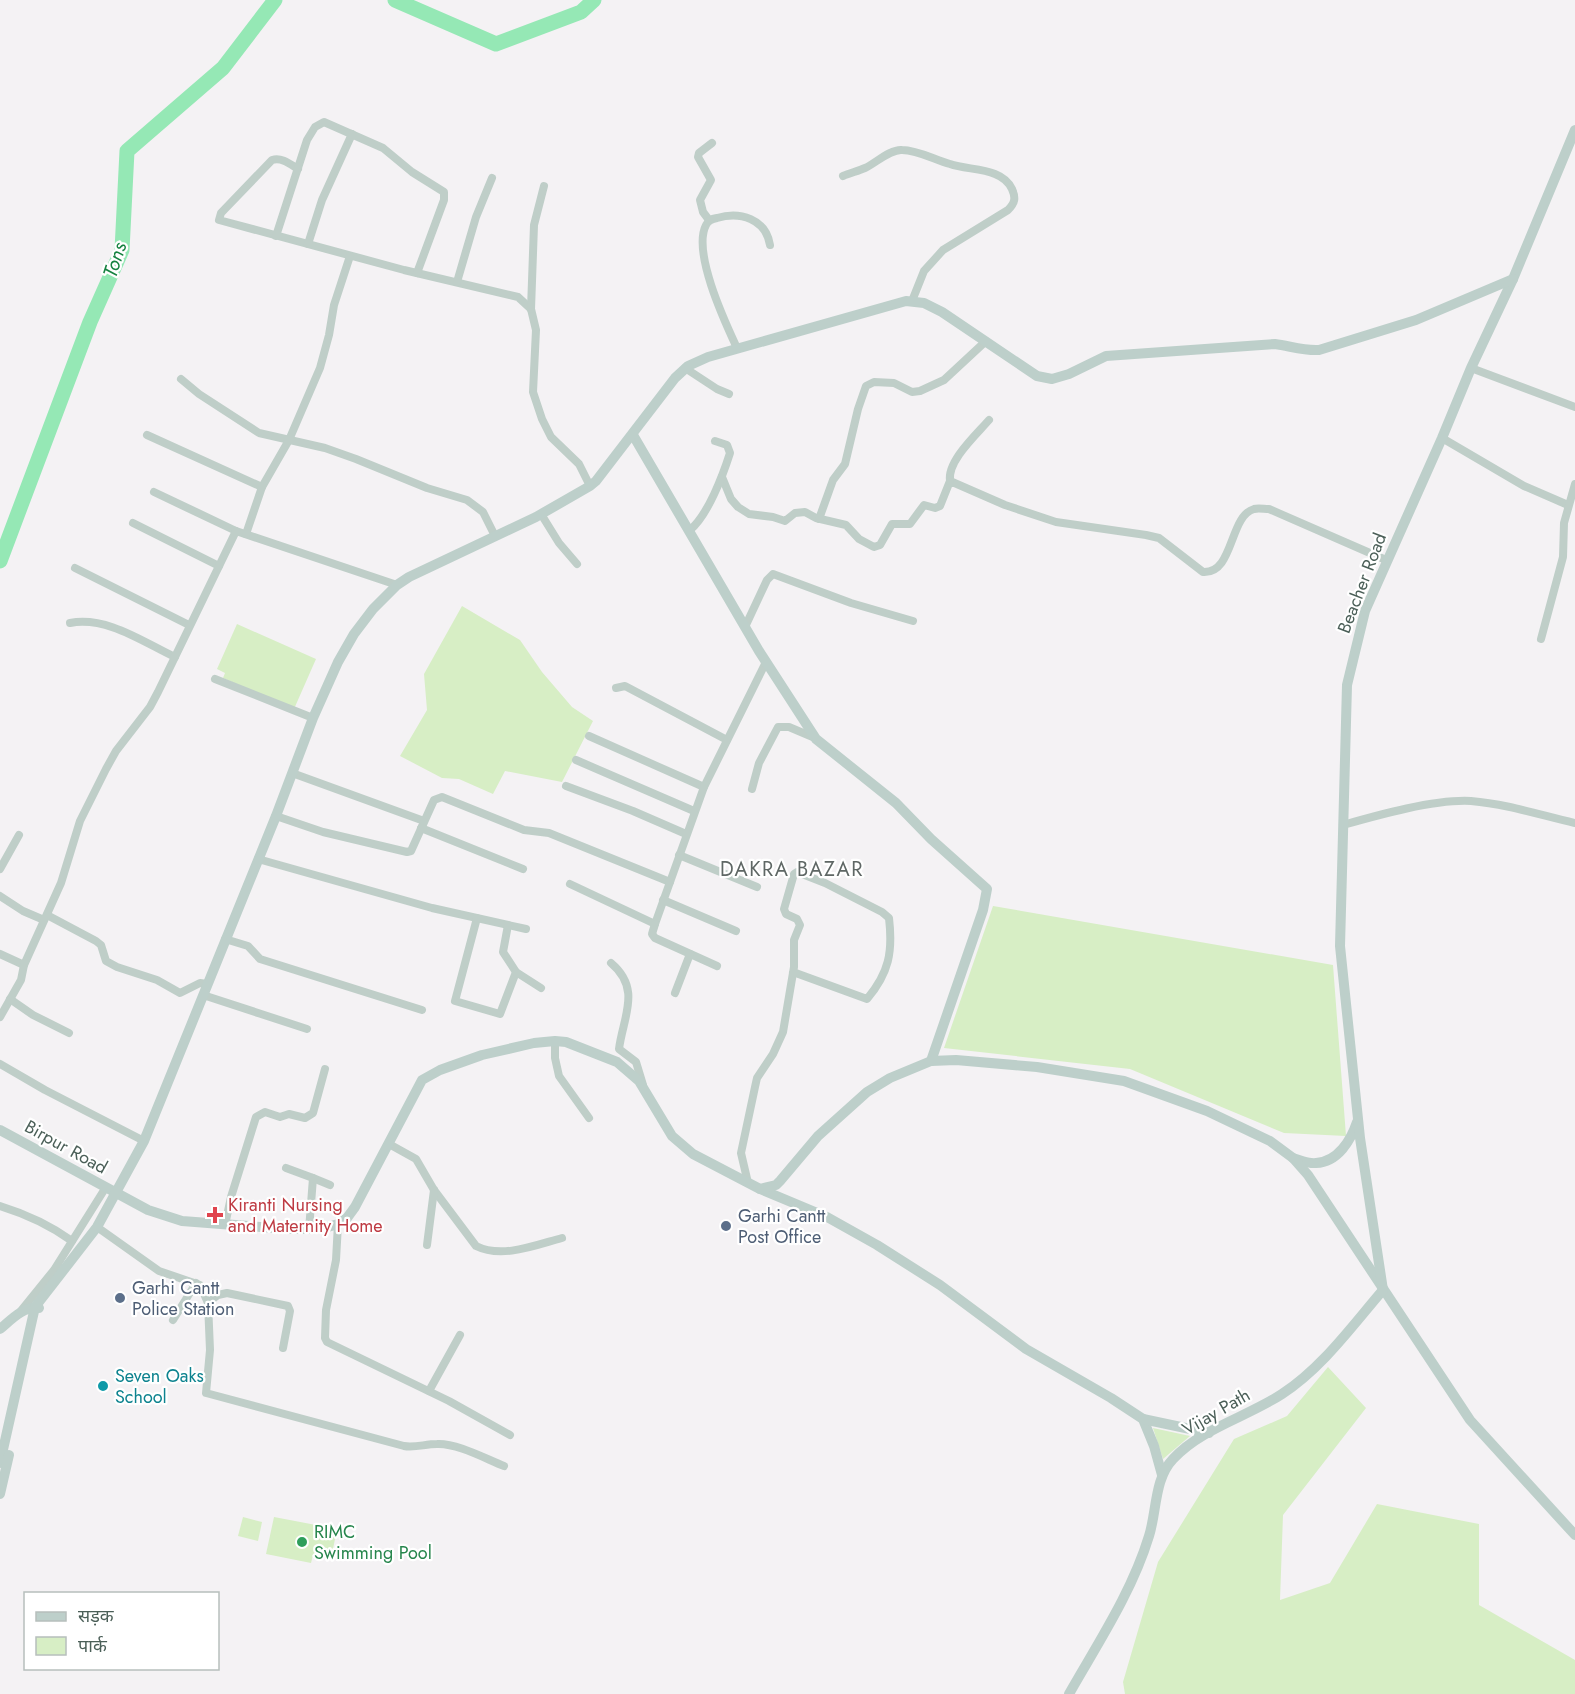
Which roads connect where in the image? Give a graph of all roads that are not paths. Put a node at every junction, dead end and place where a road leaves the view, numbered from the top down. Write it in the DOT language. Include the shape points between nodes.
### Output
graph roads {
  1 [pos="1575,130"];
  2 [pos="352,134"];
  3 [pos="712,143"];
  4 [pos="298,169"];
  5 [pos="843,176"];
  6 [pos="492,178"];
  7 [pos="544,186"];
  8 [pos="710,220"];
  9 [pos="276,236"];
  10 [pos="308,244"];
  11 [pos="770,245"];
  12 [pos="350,256"];
  13 [pos="417,273"];
  14 [pos="1513,279"];
  15 [pos="458,282"];
  16 [pos="912,301"];
  17 [pos="531,309"];
  18 [pos="986,341"];
  19 [pos="737,348"];
  20 [pos="685,368"];
  21 [pos="1471,368"];
  22 [pos="181,379"];
  23 [pos="729,394"];
  24 [pos="1575,407"];
  25 [pos="989,420"];
  26 [pos="147,435"];
  27 [pos="633,435"];
  28 [pos="1442,438"];
  29 [pos="289,440"];
  30 [pos="715,441"];
  31 [pos="722,477"];
  32 [pos="950,481"];
  33 [pos="1575,484"];
  34 [pos="590,486"];
  35 [pos="262,487"];
  36 [pos="154,492"];
  37 [pos="1568,505"];
  38 [pos="541,514"];
  39 [pos="819,519"];
  40 [pos="133,523"];
  41 [pos="690,530"];
  42 [pos="236,531"];
  43 [pos="246,534"];
  44 [pos="495,536"];
  45 [pos="1386,560"];
  46 [pos="577,564"];
  47 [pos="219,566"];
  48 [pos="75,568"];
  49 [pos="397,585"];
  50 [pos="913,621"];
  51 [pos="70,623"];
  52 [pos="189,625"];
  53 [pos="745,627"];
  54 [pos="1541,639"];
  55 [pos="175,657"];
  56 [pos="766,662"];
  57 [pos="215,679"];
  58 [pos="616,688"];
  59 [pos="313,718"];
  60 [pos="589,736"];
  61 [pos="816,739"];
  62 [pos="727,740"];
  63 [pos="576,760"];
  64 [pos="292,773"];
  65 [pos="566,786"];
  66 [pos="704,787"];
  67 [pos="752,789"];
  68 [pos="694,811"];
  69 [pos="276,816"];
  70 [pos="1575,823"];
  71 [pos="422,825"];
  72 [pos="1343,825"];
  73 [pos="686,834"];
  74 [pos="18,835"];
  75 [pos="679,855"];
  76 [pos="258,860"];
  77 [pos="0,869"];
  78 [pos="523,869"];
  79 [pos="670,882"];
  80 [pos="570,884"];
  81 [pos="757,887"];
  82 [pos="0,896"];
  83 [pos="663,900"];
  84 [pos="45,918"];
  85 [pos="477,918"];
  86 [pos="655,924"];
  87 [pos="508,925"];
  88 [pos="526,929"];
  89 [pos="736,931"];
  90 [pos="225,939"];
  91 [pos="0,954"];
  92 [pos="690,954"];
  93 [pos="611,963"];
  94 [pos="24,965"];
  95 [pos="717,966"];
  96 [pos="516,972"];
  97 [pos="793,972"];
  98 [pos="207,984"];
  99 [pos="541,988"];
  100 [pos="675,993"];
  101 [pos="203,995"];
  102 [pos="10,999"];
  103 [pos="422,1010"];
  104 [pos="0,1017"];
  105 [pos="307,1029"];
  106 [pos="69,1033"];
  107 [pos="555,1041"];
  108 [pos="931,1061"];
  109 [pos="0,1064"];
  110 [pos="325,1069"];
  111 [pos="644,1090"];
  112 [pos="589,1118"];
  113 [pos="1358,1119"];
  114 [pos="0,1130"];
  115 [pos="144,1141"];
  116 [pos="389,1144"];
  117 [pos="1293,1158"];
  118 [pos="286,1168"];
  119 [pos="313,1178"];
  120 [pos="748,1183"];
  121 [pos="330,1185"];
  122 [pos="106,1187"];
  123 [pos="760,1189"];
  124 [pos="434,1190"];
  125 [pos="117,1194"];
  126 [pos="0,1206"];
  127 [pos="338,1224"];
  128 [pos="225,1225"];
  129 [pos="98,1227"];
  130 [pos="309,1230"];
  131 [pos="561,1238"];
  132 [pos="72,1241"];
  133 [pos="427,1245"];
  134 [pos="196,1283"];
  135 [pos="1383,1290"];
  136 [pos="208,1304"];
  137 [pos="40,1305"];
  138 [pos="19,1313"];
  139 [pos="173,1320"];
  140 [pos="0,1329"];
  141 [pos="460,1335"];
  142 [pos="283,1348"];
  143 [pos="429,1391"];
  144 [pos="1143,1419"];
  145 [pos="1209,1433"];
  146 [pos="510,1435"];
  147 [pos="0,1463"];
  148 [pos="504,1466"];
  149 [pos="1162,1475"];
  150 [pos="0,1494"];
  151 [pos="1575,1535"];
  152 [pos="1069,1694"];
  1 -- 14 [label="street, Beacher Road"];
  2 -- 4 [label="street" via="324,122 319,124 310,132"];
  2 -- 10 [label="street" via="322,200"];
  2 -- 13 [label="street" via="383,148 444,192"];
  3 -- 8 [label="street" via="698,157 711,180 700,200"];
  4 -- 9 [label="street"];
  4 -- 9 [label="street" via="283,160 272,160 219,218"];
  5 -- 16 [label="street" via="899,149 993,173 1010,185 1015,196 1008,210 943,250 924,271"];
  6 -- 15 [label="street" via="476,217"];
  7 -- 17 [label="street" via="534,225"];
  8 -- 11 [label="street" via="742,215 761,225"];
  8 -- 19 [label="street" via="702,236 702,248 715,300"];
  9 -- 10 [label="street"];
  10 -- 12 [label="street"];
  12 -- 13 [label="street"];
  12 -- 29 [label="street" via="320,368"];
  13 -- 15 [label="street"];
  14 -- 18 [label="street" via="1416,320 1319,351 1275,344 1106,356 1052,379 1037,376"];
  14 -- 21 [label="street, Beacher Road"];
  15 -- 17 [label="street" via="512,294"];
  16 -- 18 [label="street" via="942,312"];
  16 -- 19 [label="street"];
  17 -- 34 [label="street" via="537,339 533,392 542,419 551,437 579,464"];
  18 -- 39 [label="street" via="944,380 920,391 874,381 866,386 845,464 833,480"];
  19 -- 20 [label="street"];
  20 -- 23 [label="street"];
  20 -- 27 [label="street"];
  21 -- 24 [label="street"];
  21 -- 28 [label="street, Beacher Road"];
  22 -- 29 [label="street" via="254,429"];
  25 -- 32 [label="street" via="955,461"];
  26 -- 35 [label="street"];
  27 -- 34 [label="street"];
  27 -- 41 [label="street"];
  28 -- 37 [label="street" via="1524,486"];
  28 -- 45 [label="street, Beacher Road"];
  29 -- 35 [label="street"];
  29 -- 44 [label="street" via="346,455 467,500 483,512"];
  30 -- 31 [label="street" via="730,450"];
  31 -- 39 [label="street" via="731,499 748,514 784,521 800,512"];
  31 -- 41 [label="street" via="702,517"];
  32 -- 39 [label="street" via="940,506 925,504 910,524 892,524 876,547 859,539 846,525"];
  32 -- 45 [label="street" via="1005,506 1056,522 1159,538 1203,572 1216,569 1245,514 1254,509 1269,509"];
  33 -- 37 [label="street"];
  34 -- 38 [label="street"];
  35 -- 43 [label="street"];
  36 -- 42 [label="street"];
  37 -- 54 [label="street" via="1563,557"];
  38 -- 44 [label="street"];
  38 -- 46 [label="street"];
  40 -- 47 [label="street"];
  41 -- 53 [label="street"];
  42 -- 43 [label="street"];
  42 -- 47 [label="street"];
  43 -- 49 [label="street"];
  44 -- 49 [label="street"];
  45 -- 72 [label="street, Beacher Road" via="1365,611 1347,686"];
  47 -- 52 [label="street"];
  48 -- 52 [label="street"];
  49 -- 59 [label="street" via="354,634"];
  50 -- 53 [label="street" via="773,574"];
  51 -- 55 [label="street" via="95,622"];
  52 -- 55 [label="street"];
  53 -- 56 [label="street"];
  55 -- 84 [label="street" via="150,707 116,751 80,821 61,883"];
  56 -- 61 [label="street"];
  56 -- 62 [label="street"];
  57 -- 59 [label="street"];
  58 -- 62 [label="street" via="625,686"];
  59 -- 64 [label="street"];
  60 -- 66 [label="street"];
  61 -- 67 [label="street" via="789,727 778,727 759,763"];
  61 -- 108 [label="street" via="896,803 987,889"];
  62 -- 66 [label="street"];
  63 -- 68 [label="street"];
  64 -- 69 [label="street"];
  64 -- 71 [label="street"];
  65 -- 73 [label="street"];
  66 -- 68 [label="street"];
  68 -- 73 [label="street"];
  69 -- 71 [label="street" via="406,852 414,847"];
  69 -- 76 [label="street"];
  70 -- 72 [label="street" via="1468,801 1402,810"];
  71 -- 78 [label="street"];
  71 -- 79 [label="street" via="434,800 446,797 524,830 549,833"];
  72 -- 113 [label="street, Beacher Road" via="1340,946"];
  73 -- 75 [label="street"];
  74 -- 77 [label="street"];
  75 -- 79 [label="street"];
  75 -- 81 [label="street"];
  76 -- 85 [label="street"];
  76 -- 90 [label="street"];
  79 -- 83 [label="street"];
  80 -- 86 [label="street"];
  82 -- 84 [label="street" via="23,911"];
  83 -- 86 [label="street"];
  83 -- 89 [label="street"];
  84 -- 94 [label="street"];
  84 -- 98 [label="street" via="96,941 106,961 180,993 200,983"];
  85 -- 87 [label="street"];
  85 -- 96 [label="street" via="455,1000 500,1014"];
  86 -- 92 [label="street" via="655,938"];
  87 -- 88 [label="street"];
  87 -- 96 [label="street" via="503,952"];
  90 -- 98 [label="street"];
  90 -- 103 [label="street" via="249,946 260,959"];
  91 -- 94 [label="street"];
  92 -- 95 [label="street"];
  92 -- 100 [label="street"];
  93 -- 111 [label="street" via="624,978 629,994 619,1049 636,1062"];
  94 -- 102 [label="street"];
  96 -- 99 [label="street"];
  97 -- 97 [label="street" via="794,940 800,925 784,909 795,873 825,883 889,918 889,962 881,982 867,999"];
  97 -- 120 [label="street" via="783,1032 755,1087 741,1153"];
  98 -- 101 [label="street"];
  101 -- 105 [label="street"];
  101 -- 115 [label="street"];
  102 -- 104 [label="street"];
  102 -- 106 [label="street" via="33,1016"];
  107 -- 111 [label="street" via="617,1062"];
  107 -- 112 [label="street" via="559,1076"];
  107 -- 116 [label="street" via="482,1055 430,1074 422,1080"];
  108 -- 117 [label="street" via="1037,1067 1124,1081 1207,1112 1270,1141"];
  108 -- 123 [label="street" via="867,1092 818,1136 776,1185"];
  109 -- 115 [label="street"];
  110 -- 128 [label="street" via="310,1117 280,1117 265,1112 256,1118"];
  111 -- 120 [label="street" via="672,1136 693,1154"];
  113 -- 117 [label="street" via="1351,1139 1325,1161 1314,1164"];
  113 -- 135 [label="street, Beacher Road"];
  114 -- 122 [label="street, Birpur Road"];
  115 -- 125 [label="street"];
  116 -- 124 [label="street" via="416,1159"];
  116 -- 127 [label="street" via="355,1207"];
  117 -- 135 [label="street"];
  118 -- 119 [label="street"];
  119 -- 121 [label="street"];
  119 -- 130 [label="street"];
  120 -- 123 [label="street"];
  122 -- 125 [label="street, Birpur Road"];
  122 -- 132 [label="street"];
  123 -- 144 [label="street" via="827,1217 877,1245 1026,1349"];
  124 -- 131 [label="street" via="464,1232 484,1250 522,1249"];
  124 -- 133 [label="street"];
  125 -- 128 [label="street, Birpur Road" via="182,1221"];
  125 -- 129 [label="street"];
  126 -- 132 [label="street" via="56,1229"];
  127 -- 130 [label="street, Birpur Road"];
  127 -- 143 [label="street" via="326,1310 326,1340"];
  128 -- 130 [label="street, Birpur Road"];
  129 -- 134 [label="street" via="159,1270"];
  129 -- 137 [label="street"];
  132 -- 138 [label="street"];
  134 -- 136 [label="street"];
  134 -- 139 [label="street"];
  135 -- 145 [label="street, Vijay Path" via="1310,1374 1281,1395"];
  135 -- 151 [label="street" via="1470,1420"];
  136 -- 142 [label="street" via="227,1293 288,1306"];
  136 -- 148 [label="street" via="210,1350 206,1393 404,1446 450,1446"];
  137 -- 138 [label="street"];
  137 -- 147 [label="street"];
  137 -- 150 [label="street"];
  138 -- 140 [label="street"];
  141 -- 143 [label="street"];
  143 -- 146 [label="street"];
  144 -- 145 [label="street"];
  144 -- 149 [label="street"];
  145 -- 149 [label="street, Vijay Path" via="1194,1441"];
  149 -- 152 [label="street, Vijay Path" via="1149,1536 1127,1592"];
}
